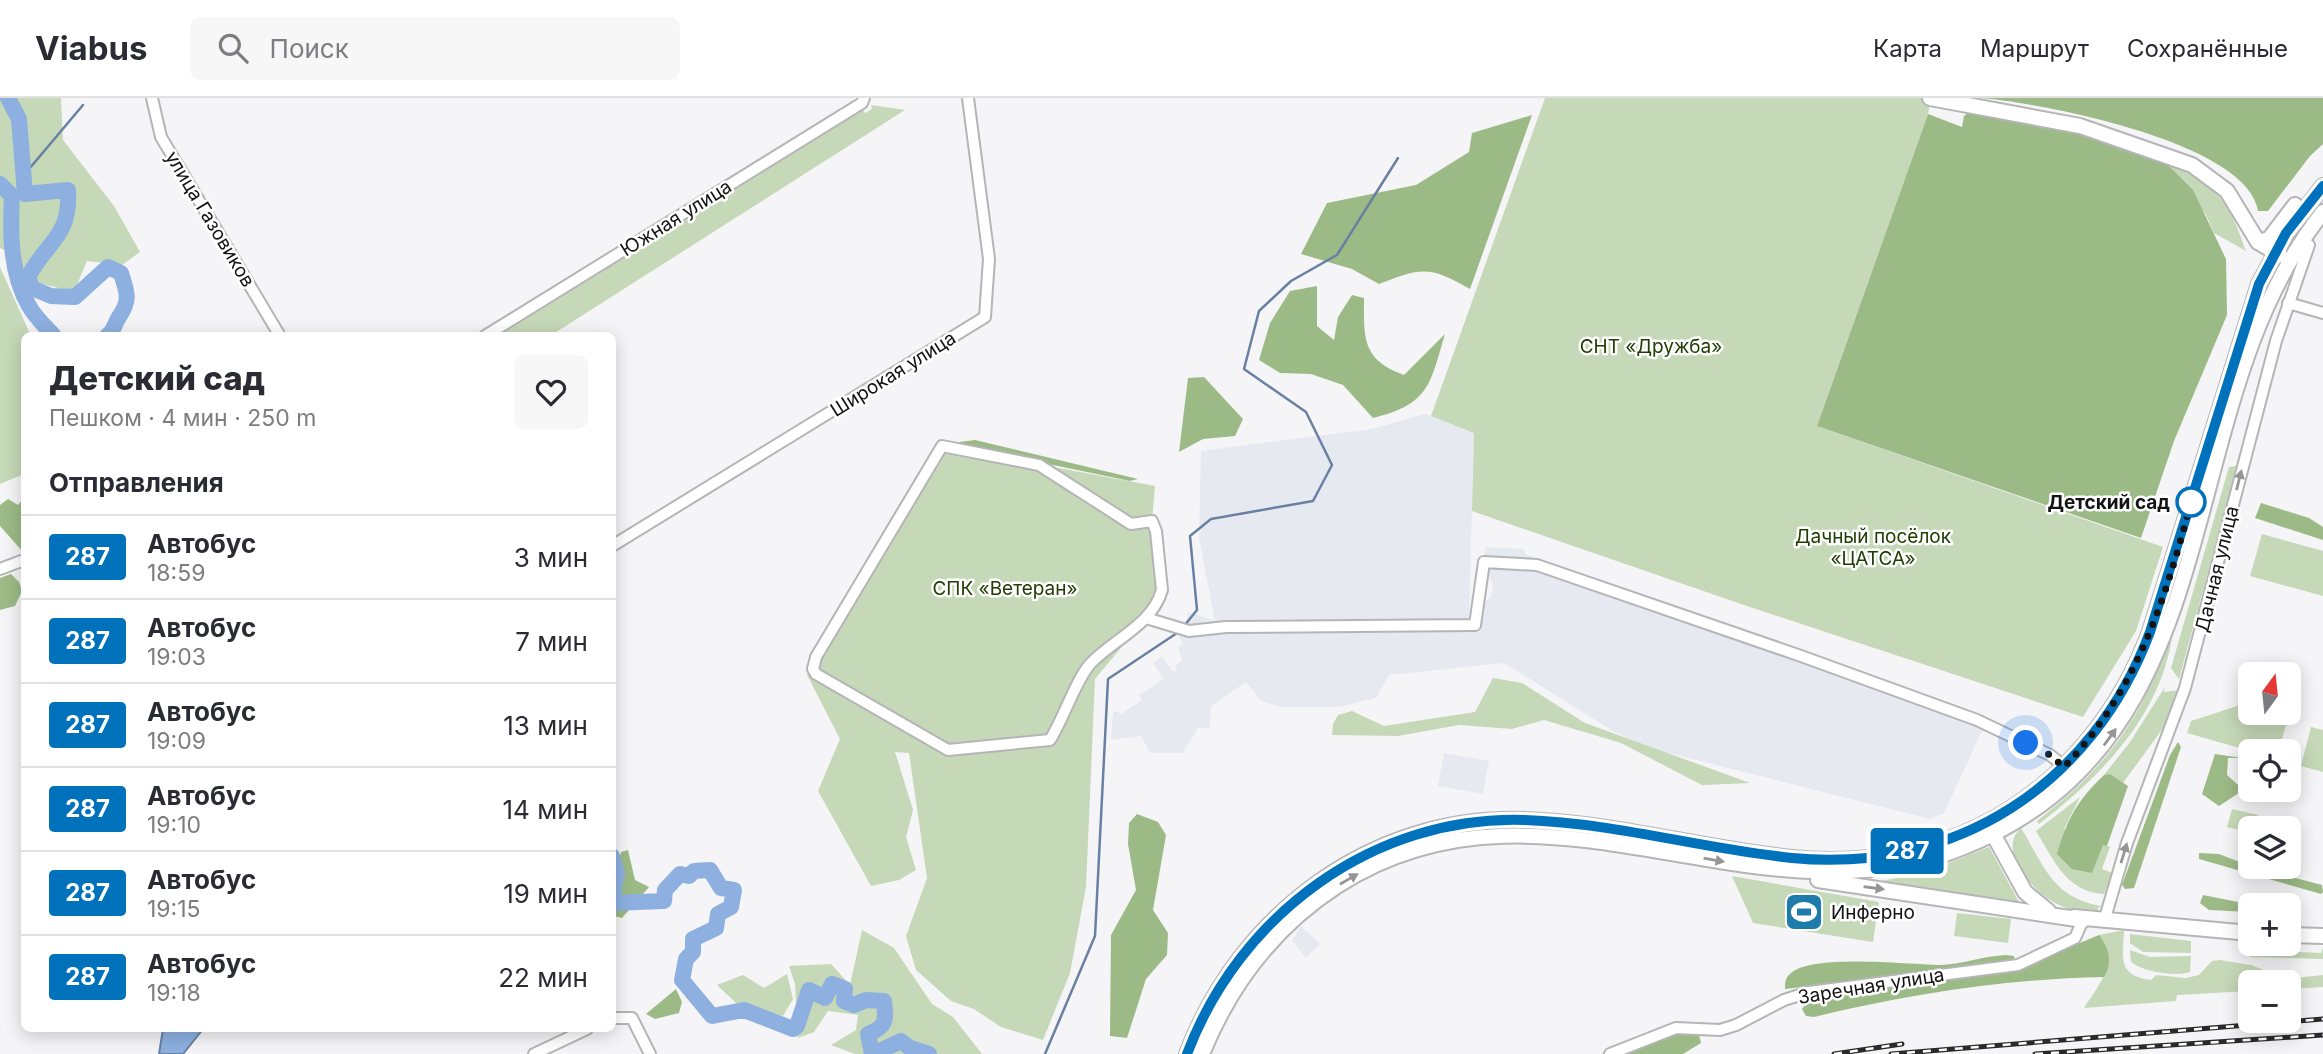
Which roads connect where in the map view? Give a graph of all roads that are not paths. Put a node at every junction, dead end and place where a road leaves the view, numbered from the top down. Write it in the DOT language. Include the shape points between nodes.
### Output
graph roads {
  1 [pos="152,98"];
  2 [pos="864,98"];
  3 [pos="968,98"];
  4 [pos="1930,98"];
  5 [pos="2323,179"];
  6 [pos="2323,186"];
  7 [pos="2323,212"];
  8 [pos="2323,219"];
  9 [pos="2258,242"];
  10 [pos="2300,242"];
  11 [pos="2273,254"];
  12 [pos="2288,303"];
  13 [pos="2263,312"];
  14 [pos="2323,313"];
  15 [pos="278,332"];
  16 [pos="491,332"];
  17 [pos="616,544"];
  18 [pos="21,561"];
  19 [pos="0,569"];
  20 [pos="1146,618"];
  21 [pos="2064,767"];
  22 [pos="2013,809"];
  23 [pos="2012,825"];
  24 [pos="1975,828"];
  25 [pos="1993,834"];
  26 [pos="1759,868"];
  27 [pos="2010,871"];
  28 [pos="2105,918"];
  29 [pos="2083,919"];
  30 [pos="2238,932"];
  31 [pos="2301,935"];
  32 [pos="2323,936"];
  33 [pos="616,1018"];
  34 [pos="581,1032"];
  35 [pos="534,1054"];
  36 [pos="650,1054"];
  37 [pos="1187,1054"];
  38 [pos="1202,1054"];
  39 [pos="1611,1054"];
  1 -- 15 [label="street, улица Газовиков" via="161,137"];
  2 -- 16 [label="street, Южная улица"];
  3 -- 17 [label="street, Широкая улица" via="989,259 985,317"];
  4 -- 9 [label="main road" via="2080,126 2192,165 2227,191"];
  5 -- 9 [label="main road" via="2269,239"];
  6 -- 11 [label="main road"];
  7 -- 10 [label="main road"];
  8 -- 12 [label="street, Дачная улица" via="2302,260"];
  9 -- 11 [label="main road"];
  10 -- 11 [label="main road" via="2287,255"];
  10 -- 13 [label="main road"];
  11 -- 13 [label="main road" via="2276,270"];
  11 -- 21 [label="main road" via="2246,320 2141,657 2114,707"];
  12 -- 14 [label="street"];
  28 -- 12 [label="street, Дачная улица, one-way" via="2127,843 2185,688"];
  23 -- 13 [label="main road, one-way" via="2086,766 2111,737 2143,685 2177,596"];
  18 -- 19 [label="street"];
  20 -- 20 [label="street" via="1162,590 1152,521 1131,524 1039,464 942,446 813,668 816,674 948,750 1049,740 1088,665"];
  20 -- 21 [label="street" via="1196,632 1226,627 1475,625 1484,562 1533,564 1977,720 2050,755"];
  21 -- 22 [label="main road"];
  22 -- 24 [label="main road"];
  22 -- 25 [label="main road"];
  23 -- 25 [label="main road"];
  23 -- 27 [label="main road" via="2007,842"];
  24 -- 25 [label="main road"];
  24 -- 37 [label="main road" via="1918,849 1836,860 1524,820 1475,822 1408,837 1331,873 1266,926 1226,978"];
  25 -- 26 [label="main road" via="1945,855 1875,870 1824,873"];
  25 -- 27 [label="main road"];
  26 -- 29 [label="main road, one-way"];
  38 -- 26 [label="main road, one-way" via="1238,984 1283,928 1344,881 1414,850 1466,838 1539,834"];
  27 -- 29 [label="main road" via="2039,906"];
  28 -- 29 [label="main road"];
  28 -- 30 [label="main road"];
  29 -- 39 [label="street, Заречная улица" via="2075,938 2018,965 1809,992 1736,1025 1720,1030 1676,1028"];
  31 -- 32 [label="main road"];
  33 -- 36 [label="street" via="632,1018"];
  34 -- 35 [label="street"];
}
